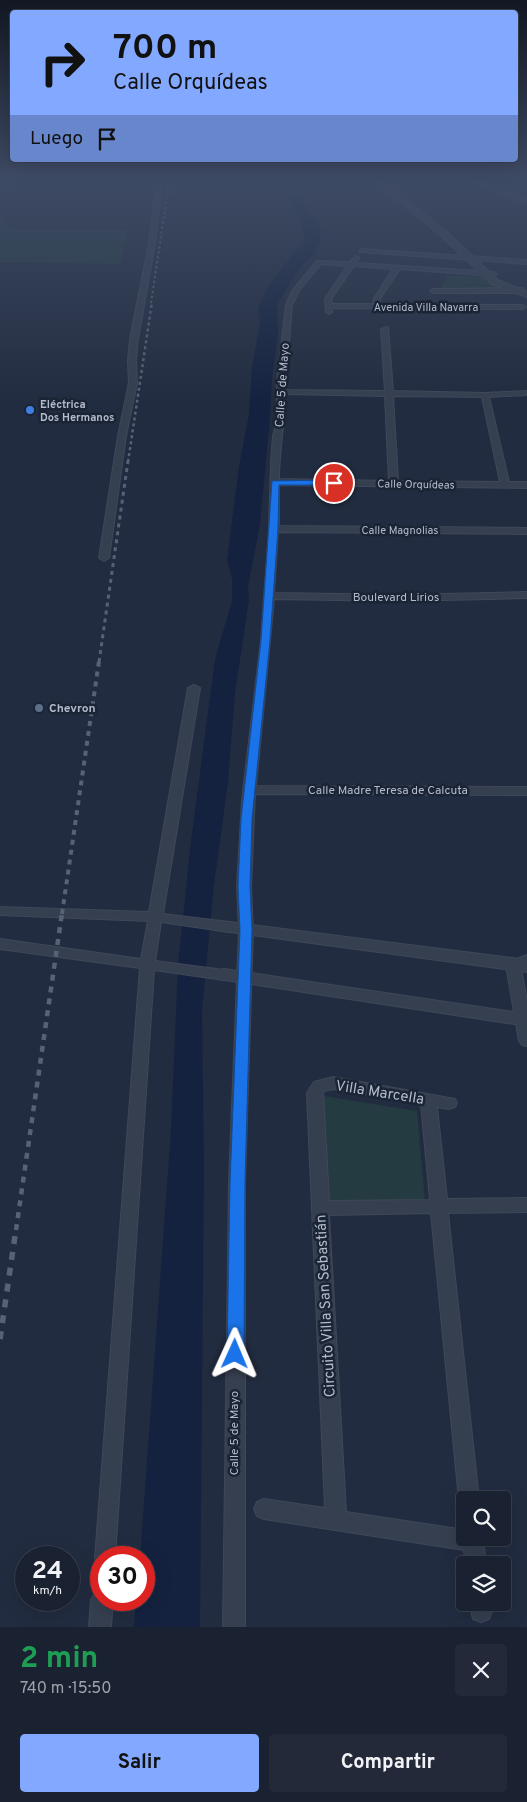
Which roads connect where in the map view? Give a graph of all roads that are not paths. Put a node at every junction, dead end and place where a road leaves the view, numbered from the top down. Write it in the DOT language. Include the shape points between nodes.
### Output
graph roads {
  1 [pos="150,252"];
  2 [pos="360,252"];
  3 [pos="405,252"];
  4 [pos="463,252"];
  5 [pos="471,252"];
  6 [pos="470,258"];
  7 [pos="479,259"];
  8 [pos="527,262"];
  9 [pos="352,265"];
  10 [pos="397,268"];
  11 [pos="491,275"];
  12 [pos="438,279"];
  13 [pos="523,292"];
  14 [pos="379,306"];
  15 [pos="425,307"];
  16 [pos="385,329"];
  17 [pos="281,392"];
  18 [pos="390,393"];
  19 [pos="526,393"];
  20 [pos="485,395"];
  21 [pos="275,482"];
  22 [pos="394,483"];
  23 [pos="505,485"];
  24 [pos="527,485"];
  25 [pos="274,529"];
  26 [pos="527,531"];
  27 [pos="104,558"];
  28 [pos="269,596"];
  29 [pos="526,596"];
  30 [pos="194,688"];
  31 [pos="249,790"];
  32 [pos="527,791"];
  33 [pos="0,911"];
  34 [pos="158,918"];
  35 [pos="238,929"];
  36 [pos="0,944"];
  37 [pos="522,964"];
  38 [pos="147,965"];
  39 [pos="224,975"];
  40 [pos="243,979"];
  41 [pos="525,1020"];
  42 [pos="527,1041"];
  43 [pos="315,1093"];
  44 [pos="428,1100"];
  45 [pos="449,1103"];
  46 [pos="527,1205"];
  47 [pos="438,1207"];
  48 [pos="320,1208"];
  49 [pos="468,1491"];
  50 [pos="264,1509"];
  51 [pos="336,1520"];
  52 [pos="456,1537"];
  53 [pos="106,1546"];
  54 [pos="101,1611"];
  55 [pos="100,1627"];
  56 [pos="234,1627"];
  1 -- 27 [label="street" via="134,339 133,383"];
  2 -- 9 [label="street"];
  3 -- 6 [label="street"];
  4 -- 6 [label="street"];
  5 -- 7 [label="street"];
  6 -- 7 [label="street"];
  6 -- 11 [label="street"];
  7 -- 8 [label="street"];
  7 -- 11 [label="street"];
  9 -- 10 [label="street"];
  9 -- 14 [label="street, Avenida Villa Navarra" via="328,299 329,310"];
  9 -- 17 [label="street, Calle 5 de Mayo" via="318,263 291,296"];
  10 -- 12 [label="street"];
  10 -- 14 [label="street" via="376,300"];
  11 -- 12 [label="street"];
  11 -- 13 [label="street" via="501,286"];
  12 -- 13 [label="street"];
  12 -- 15 [label="street"];
  13 -- 15 [label="street, Avenida Villa Navarra" via="524,310"];
  14 -- 15 [label="street, Avenida Villa Navarra"];
  16 -- 18 [label="street"];
  17 -- 18 [label="street"];
  17 -- 21 [label="street, Calle 5 de Mayo"];
  18 -- 20 [label="street"];
  18 -- 22 [label="street"];
  19 -- 20 [label="street"];
  20 -- 23 [label="street"];
  21 -- 22 [label="street, Calle Orquídeas"];
  21 -- 25 [label="street, Calle 5 de Mayo"];
  22 -- 23 [label="street, Calle Orquídeas"];
  23 -- 24 [label="street, Calle Orquídeas"];
  25 -- 26 [label="street, Calle Magnolias"];
  25 -- 28 [label="street, Calle 5 de Mayo"];
  28 -- 29 [label="street, Boulevard Lirios"];
  28 -- 31 [label="street, Calle 5 de Mayo"];
  30 -- 34 [label="street"];
  31 -- 32 [label="street, Calle Madre Teresa de Calcuta"];
  31 -- 35 [label="street, Calle 5 de Mayo" via="244,887"];
  33 -- 34 [label="street"];
  34 -- 35 [label="street"];
  34 -- 38 [label="street"];
  35 -- 37 [label="street"];
  35 -- 40 [label="street, Calle 5 de Mayo"];
  36 -- 38 [label="street"];
  37 -- 41 [label="street"];
  38 -- 39 [label="street"];
  38 -- 53 [label="street"];
  39 -- 40 [label="street"];
  40 -- 41 [label="street"];
  40 -- 56 [label="street, Calle 5 de Mayo" via="237,1182"];
  41 -- 42 [label="street"];
  43 -- 44 [label="street, Villa Marcella" via="319,1086 333,1083"];
  43 -- 48 [label="street, Circuito Villa San Sebastián"];
  44 -- 45 [label="street, Villa Marcella"];
  44 -- 47 [label="street"];
  46 -- 47 [label="street"];
  47 -- 48 [label="street"];
  47 -- 49 [label="street"];
  48 -- 51 [label="street, Circuito Villa San Sebastián"];
  50 -- 51 [label="street"];
  51 -- 52 [label="street"];
  54 -- 55 [label="street"];
}
